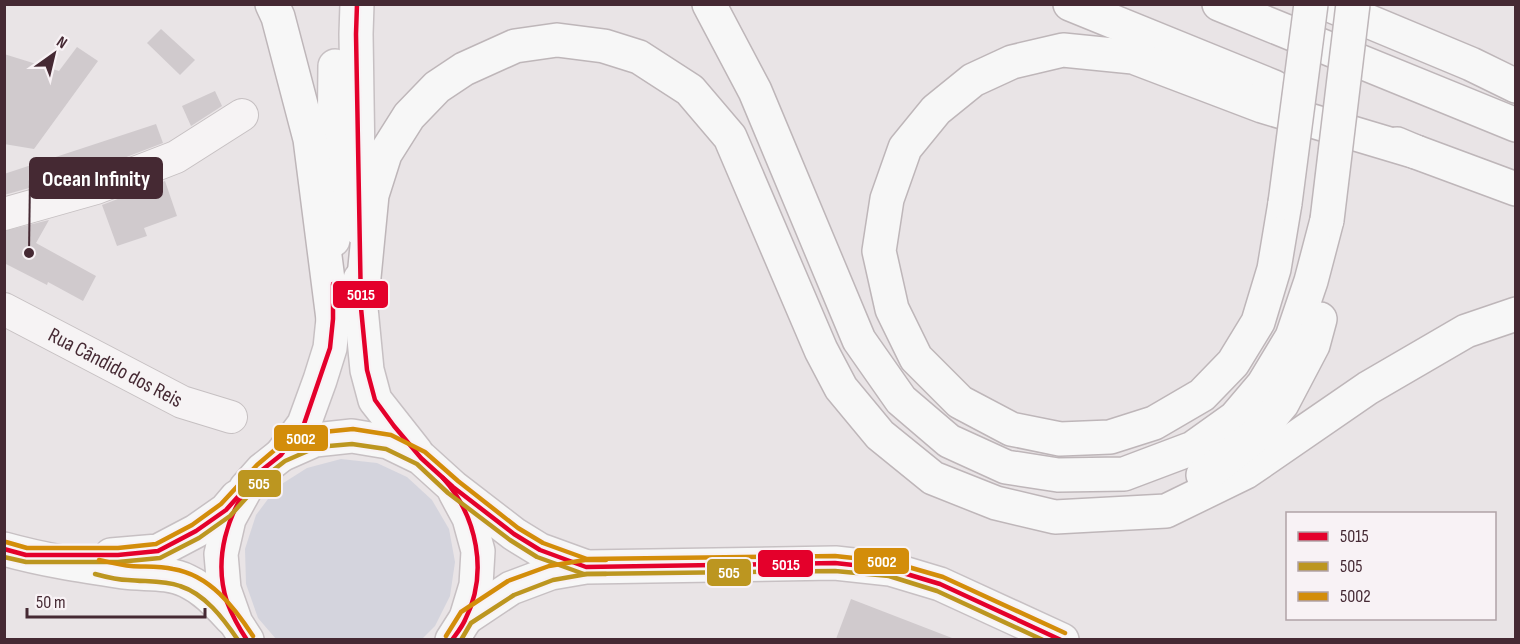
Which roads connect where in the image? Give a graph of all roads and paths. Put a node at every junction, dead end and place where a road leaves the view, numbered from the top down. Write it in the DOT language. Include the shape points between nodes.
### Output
graph roads {
  1 [pos="272,4"];
  2 [pos="336,4"];
  3 [pos="357,4"];
  4 [pos="709,4"];
  5 [pos="1070,4"];
  6 [pos="1220,4"];
  7 [pos="1311,4"];
  8 [pos="1326,4"];
  9 [pos="1353,4"];
  10 [pos="1515,86"];
  11 [pos="242,115"];
  12 [pos="1515,125"];
  13 [pos="1416,152"];
  14 [pos="1515,189"];
  15 [pos="4,214"];
  16 [pos="1327,220"];
  17 [pos="4,309"];
  18 [pos="347,313"];
  19 [pos="1515,314"];
  20 [pos="231,417"];
  21 [pos="281,455"];
  22 [pos="421,458"];
  23 [pos="453,487"];
  24 [pos="246,488"];
  25 [pos="1119,513"];
  26 [pos="15,552"];
  27 [pos="586,567"];
  28 [pos="459,629"];
  29 [pos="241,631"];
  30 [pos="1062,639"];
  1 -- 18 [label="main road" via="310,139"];
  2 -- 18 [label="main road"];
  3 -- 18 [label="main road"];
  4 -- 16 [label="main road" via="755,91 859,340 901,400 941,435 1006,467 1058,475 1124,474 1193,448 1235,418 1263,385 1292,337"];
  5 -- 13 [label="main road" via="1258,80"];
  6 -- 12 [label="main road"];
  7 -- 13 [label="main road, bridge" via="1285,203 1274,269 1258,322 1233,363 1202,395 1154,423 1110,437 1060,439 1011,429 960,402 916,358 892,309 879,251 887,199 905,148 936,110 974,80 1012,62 1063,50 1133,57 1262,106"];
  8 -- 10 [label="main road" via="1472,64"];
  9 -- 16 [label="main road, bridge"];
  11 -- 15 [label="street" via="176,157 96,188"];
  13 -- 14 [label="main road"];
  16 -- 25 [label="main road" via="1331,281 1312,345 1282,404 1256,435 1211,471"];
  17 -- 20 [label="street, Rua Cândido dos Reis" via="182,402"];
  18 -- 21 [label="main road" via="330,348 304,424"];
  18 -- 22 [label="main road" via="375,400"];
  18 -- 25 [label="main road" via="372,195 385,154 409,116 437,87 464,69 515,46 557,40 604,46 639,57 690,90 730,137 821,350 841,388 880,435 933,478 996,503 1055,517"];
  19 -- 25 [label="main road" via="1466,331 1417,359 1246,472 1166,511"];
  21 -- 22 [label="main road" via="315,440 352,436 388,442"];
  21 -- 24 [label="main road"];
  22 -- 23 [label="main road"];
  23 -- 27 [label="main road" via="531,545"];
  23 -- 28 [label="main road" via="469,518 478,551 477,585"];
  24 -- 26 [label="main road" via="226,510 158,551 118,555"];
  24 -- 29 [label="main road" via="229,519 221,554 224,589"];
  26 -- 29 [label="main road" via="186,580 209,594"];
  27 -- 28 [label="main road" via="551,573 511,588"];
  27 -- 30 [label="main road" via="835,563 890,569 940,584"];
}
